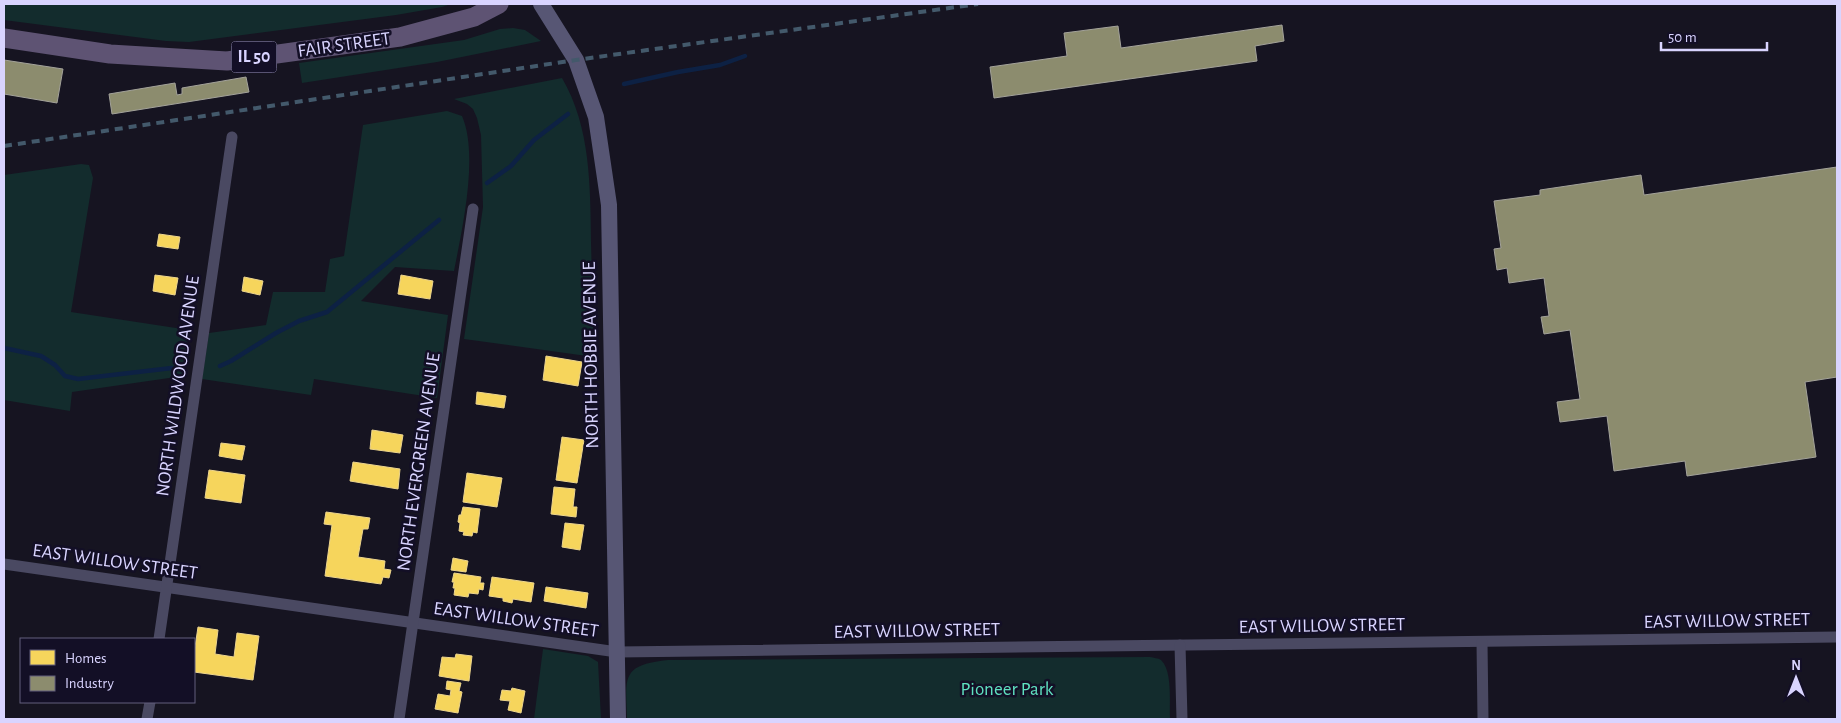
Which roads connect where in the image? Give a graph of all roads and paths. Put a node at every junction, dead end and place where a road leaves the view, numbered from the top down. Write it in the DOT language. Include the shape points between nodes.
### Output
graph roads {
  1 [pos="499,4"];
  2 [pos="541,4"];
  3 [pos="4,38"];
  4 [pos="232,138"];
  5 [pos="473,209"];
  6 [pos="4,564"];
  7 [pos="166,587"];
  8 [pos="413,623"];
  9 [pos="1837,637"];
  10 [pos="159,638"];
  11 [pos="1482,642"];
  12 [pos="1180,645"];
  13 [pos="617,652"];
  14 [pos="150,703"];
  15 [pos="148,719"];
  16 [pos="399,719"];
  17 [pos="618,719"];
  18 [pos="1182,719"];
  19 [pos="1483,719"];
  1 -- 3 [label="main road, FAIR STREET / IL 50" via="474,17 400,37 227,60 110,54"];
  2 -- 13 [label="main road, NORTH HOBBIE AVENUE" via="576,60 596,117 609,205"];
  4 -- 7 [label="street, NORTH WILDWOOD AVENUE"];
  5 -- 8 [label="street, NORTH EVERGREEN AVENUE"];
  6 -- 7 [label="street, EAST WILLOW STREET"];
  7 -- 8 [label="street, EAST WILLOW STREET"];
  7 -- 10 [label="street, NORTH WILDWOOD AVENUE"];
  8 -- 13 [label="street, EAST WILLOW STREET"];
  8 -- 16 [label="street, NORTH EVERGREEN AVENUE"];
  9 -- 11 [label="street, EAST WILLOW STREET"];
  11 -- 12 [label="street, EAST WILLOW STREET"];
  11 -- 19 [label="street"];
  12 -- 13 [label="street, EAST WILLOW STREET"];
  12 -- 18 [label="street"];
  13 -- 17 [label="main road, NORTH HOBBIE AVENUE"];
  14 -- 15 [label="street"];
}
